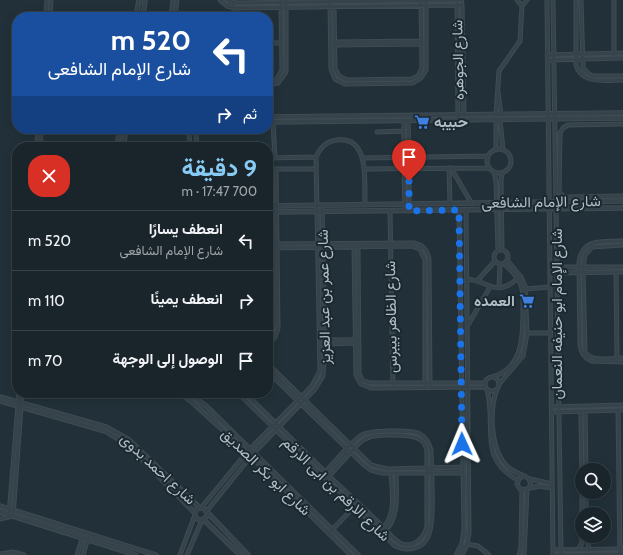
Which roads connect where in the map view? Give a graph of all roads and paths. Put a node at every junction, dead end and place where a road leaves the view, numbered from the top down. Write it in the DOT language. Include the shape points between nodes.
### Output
graph roads {
  1 [pos="47,0"];
  2 [pos="51,0"];
  3 [pos="139,0"];
  4 [pos="145,0"];
  5 [pos="173,0"];
  6 [pos="178,0"];
  7 [pos="220,0"];
  8 [pos="227,0"];
  9 [pos="426,0"];
  10 [pos="457,0"];
  11 [pos="462,0"];
  12 [pos="517,0"];
  13 [pos="527,0"];
  14 [pos="546,0"];
  15 [pos="553,0"];
  16 [pos="576,0"];
  17 [pos="581,0"];
  18 [pos="614,0"];
  19 [pos="281,1"];
  20 [pos="286,1"];
  21 [pos="332,1"];
  22 [pos="421,1"];
  23 [pos="457,5"];
  24 [pos="462,5"];
  25 [pos="421,6"];
  26 [pos="426,6"];
  27 [pos="522,6"];
  28 [pos="332,7"];
  29 [pos="237,8"];
  30 [pos="281,8"];
  31 [pos="286,8"];
  32 [pos="46,12"];
  33 [pos="50,12"];
  34 [pos="137,12"];
  35 [pos="144,12"];
  36 [pos="172,12"];
  37 [pos="176,12"];
  38 [pos="237,12"];
  39 [pos="421,42"];
  40 [pos="426,42"];
  41 [pos="273,43"];
  42 [pos="282,43"];
  43 [pos="286,43"];
  44 [pos="332,44"];
  45 [pos="614,53"];
  46 [pos="623,53"];
  47 [pos="576,54"];
  48 [pos="581,54"];
  49 [pos="547,55"];
  50 [pos="554,55"];
  51 [pos="614,58"];
  52 [pos="623,58"];
  53 [pos="576,59"];
  54 [pos="581,59"];
  55 [pos="548,60"];
  56 [pos="554,60"];
  57 [pos="623,76"];
  58 [pos="273,80"];
  59 [pos="623,80"];
  60 [pos="392,81"];
  61 [pos="273,84"];
  62 [pos="498,90"];
  63 [pos="623,113"];
  64 [pos="548,114"];
  65 [pos="555,114"];
  66 [pos="496,115"];
  67 [pos="501,115"];
  68 [pos="387,116"];
  69 [pos="458,116"];
  70 [pos="464,116"];
  71 [pos="273,117"];
  72 [pos="316,117"];
  73 [pos="623,118"];
  74 [pos="548,119"];
  75 [pos="555,119"];
  76 [pos="458,120"];
  77 [pos="464,120"];
  78 [pos="498,120"];
  79 [pos="387,121"];
  80 [pos="406,121"];
  81 [pos="274,122"];
  82 [pos="316,122"];
  83 [pos="623,124"];
  84 [pos="404,131"];
  85 [pos="377,132"];
  86 [pos="496,150"];
  87 [pos="503,150"];
  88 [pos="488,156"];
  89 [pos="316,157"];
  90 [pos="404,157"];
  91 [pos="409,157"];
  92 [pos="275,158"];
  93 [pos="363,158"];
  94 [pos="450,168"];
  95 [pos="489,168"];
  96 [pos="276,169"];
  97 [pos="316,169"];
  98 [pos="364,169"];
  99 [pos="404,169"];
  100 [pos="409,169"];
  101 [pos="494,172"];
  102 [pos="502,173"];
  103 [pos="602,196"];
  104 [pos="609,196"];
  105 [pos="623,196"];
  106 [pos="273,197"];
  107 [pos="602,201"];
  108 [pos="609,201"];
  109 [pos="623,201"];
  110 [pos="549,202"];
  111 [pos="556,202"];
  112 [pos="450,204"];
  113 [pos="472,204"];
  114 [pos="500,204"];
  115 [pos="365,205"];
  116 [pos="407,205"];
  117 [pos="273,206"];
  118 [pos="318,206"];
  119 [pos="322,206"];
  120 [pos="556,208"];
  121 [pos="623,208"];
  122 [pos="549,209"];
  123 [pos="459,210"];
  124 [pos="466,210"];
  125 [pos="500,210"];
  126 [pos="390,211"];
  127 [pos="407,211"];
  128 [pos="273,212"];
  129 [pos="318,212"];
  130 [pos="322,212"];
  131 [pos="273,217"];
  132 [pos="623,241"];
  133 [pos="273,244"];
  134 [pos="278,244"];
  135 [pos="354,245"];
  136 [pos="358,245"];
  137 [pos="390,245"];
  138 [pos="623,245"];
  139 [pos="318,246"];
  140 [pos="323,246"];
  141 [pos="273,248"];
  142 [pos="278,248"];
  143 [pos="500,250"];
  144 [pos="507,260"];
  145 [pos="495,261"];
  146 [pos="502,263"];
  147 [pos="557,267"];
  148 [pos="581,267"];
  149 [pos="623,267"];
  150 [pos="616,272"];
  151 [pos="623,272"];
  152 [pos="557,273"];
  153 [pos="581,273"];
  154 [pos="518,278"];
  155 [pos="466,279"];
  156 [pos="478,280"];
  157 [pos="550,287"];
  158 [pos="490,288"];
  159 [pos="499,288"];
  160 [pos="525,289"];
  161 [pos="424,311"];
  162 [pos="429,311"];
  163 [pos="466,327"];
  164 [pos="273,332"];
  165 [pos="527,332"];
  166 [pos="550,333"];
  167 [pos="273,339"];
  168 [pos="323,342"];
  169 [pos="357,342"];
  170 [pos="618,359"];
  171 [pos="622,362"];
  172 [pos="273,369"];
  173 [pos="273,377"];
  174 [pos="492,377"];
  175 [pos="393,383"];
  176 [pos="500,383"];
  177 [pos="425,385"];
  178 [pos="430,385"];
  179 [pos="461,385"];
  180 [pos="467,385"];
  181 [pos="486,386"];
  182 [pos="393,388"];
  183 [pos="497,389"];
  184 [pos="302,397"];
  185 [pos="0,398"];
  186 [pos="19,398"];
  187 [pos="21,398"];
  188 [pos="186,398"];
  189 [pos="195,398"];
  190 [pos="243,398"];
  191 [pos="250,398"];
  192 [pos="305,400"];
  193 [pos="0,401"];
  194 [pos="298,401"];
  195 [pos="301,404"];
  196 [pos="20,405"];
  197 [pos="623,405"];
  198 [pos="558,406"];
  199 [pos="551,407"];
  200 [pos="618,410"];
  201 [pos="623,410"];
  202 [pos="583,411"];
  203 [pos="551,412"];
  204 [pos="558,412"];
  205 [pos="276,423"];
  206 [pos="272,426"];
  207 [pos="279,426"];
  208 [pos="276,430"];
  209 [pos="351,446"];
  210 [pos="348,449"];
  211 [pos="354,449"];
  212 [pos="249,451"];
  213 [pos="351,452"];
  214 [pos="252,454"];
  215 [pos="582,463"];
  216 [pos="586,463"];
  217 [pos="463,467"];
  218 [pos="468,467"];
  219 [pos="427,468"];
  220 [pos="431,468"];
  221 [pos="468,472"];
  222 [pos="396,473"];
  223 [pos="427,473"];
  224 [pos="431,473"];
  225 [pos="463,473"];
  226 [pos="324,474"];
  227 [pos="391,474"];
  228 [pos="523,476"];
  229 [pos="328,477"];
  230 [pos="530,479"];
  231 [pos="518,480"];
  232 [pos="552,486"];
  233 [pos="528,489"];
  234 [pos="522,490"];
  235 [pos="358,504"];
  236 [pos="0,506"];
  237 [pos="355,507"];
  238 [pos="200,508"];
  239 [pos="11,510"];
  240 [pos="0,512"];
  241 [pos="206,512"];
  242 [pos="427,513"];
  243 [pos="431,513"];
  244 [pos="195,514"];
  245 [pos="9,515"];
  246 [pos="13,516"];
  247 [pos="0,519"];
  248 [pos="203,520"];
  249 [pos="333,529"];
  250 [pos="385,529"];
  251 [pos="381,532"];
  252 [pos="84,533"];
  253 [pos="329,533"];
  254 [pos="89,534"];
  255 [pos="82,538"];
  256 [pos="88,540"];
  257 [pos="582,543"];
  258 [pos="588,543"];
  259 [pos="467,544"];
  260 [pos="621,549"];
  261 [pos="553,550"];
  262 [pos="561,550"];
  263 [pos="578,550"];
  264 [pos="590,550"];
  265 [pos="0,554"];
  266 [pos="19,554"];
  267 [pos="622,554"];
  268 [pos="23,555"];
  269 [pos="77,555"];
  270 [pos="83,555"];
  271 [pos="136,555"];
  272 [pos="156,555"];
  273 [pos="180,555"];
  274 [pos="187,555"];
  275 [pos="240,555"];
  276 [pos="248,555"];
  277 [pos="351,555"];
  278 [pos="358,555"];
  279 [pos="456,555"];
  280 [pos="462,555"];
  281 [pos="489,555"];
  282 [pos="519,555"];
  283 [pos="524,555"];
  284 [pos="553,555"];
  285 [pos="561,555"];
  1 -- 32 [label="street"];
  2 -- 33 [label="street"];
  3 -- 34 [label="street"];
  4 -- 35 [label="street"];
  5 -- 36 [label="street"];
  6 -- 37 [label="street"];
  7 -- 29 [label="street" via="227,6"];
  8 -- 19 [label="street" via="237,3"];
  9 -- 10 [label="street"];
  9 -- 22 [label="street"];
  9 -- 26 [label="street"];
  10 -- 11 [label="street"];
  10 -- 23 [label="street, شارع الجوهره"];
  11 -- 24 [label="street, شارع الجوهره"];
  12 -- 27 [label="street"];
  13 -- 27 [label="street"];
  14 -- 49 [label="street, شارع الإمام ابو حنيفه النعمان"];
  15 -- 50 [label="street, شارع الإمام ابو حنيفه النعمان"];
  16 -- 47 [label="street"];
  17 -- 48 [label="street"];
  18 -- 45 [label="street"];
  19 -- 20 [label="street"];
  19 -- 30 [label="street"];
  20 -- 21 [label="street"];
  20 -- 31 [label="street"];
  21 -- 22 [label="street"];
  21 -- 28 [label="street"];
  22 -- 25 [label="street"];
  23 -- 24 [label="street"];
  23 -- 26 [label="street"];
  23 -- 69 [label="street, شارع الجوهره"];
  24 -- 70 [label="street, شارع الجوهره"];
  25 -- 26 [label="street"];
  25 -- 28 [label="street"];
  25 -- 39 [label="street"];
  26 -- 40 [label="street"];
  27 -- 62 [label="street" via="520,40 501,66"];
  28 -- 31 [label="street"];
  28 -- 44 [label="street"];
  29 -- 30 [label="street"];
  29 -- 38 [label="street"];
  30 -- 31 [label="street"];
  30 -- 42 [label="street"];
  31 -- 43 [label="street"];
  39 -- 40 [label="street"];
  39 -- 44 [label="street"];
  39 -- 60 [label="street" via="420,74 412,79"];
  40 -- 60 [label="street" via="426,70 421,78 413,83"];
  41 -- 42 [label="street"];
  42 -- 43 [label="street"];
  42 -- 58 [label="street" via="281,74"];
  43 -- 61 [label="street" via="286,72 278,83"];
  44 -- 60 [label="street" via="332,73 338,81 345,84"];
  45 -- 46 [label="street"];
  45 -- 48 [label="street"];
  45 -- 51 [label="street"];
  47 -- 48 [label="street"];
  47 -- 50 [label="street"];
  47 -- 53 [label="street"];
  48 -- 54 [label="street"];
  49 -- 50 [label="street"];
  49 -- 55 [label="street, شارع الإمام ابو حنيفه النعمان"];
  50 -- 56 [label="street, شارع الإمام ابو حنيفه النعمان"];
  51 -- 52 [label="street"];
  51 -- 54 [label="street"];
  53 -- 54 [label="street"];
  53 -- 56 [label="street"];
  53 -- 59 [label="street" via="577,69 585,78"];
  54 -- 57 [label="street" via="583,68 589,74"];
  55 -- 56 [label="street"];
  55 -- 64 [label="street, شارع الإمام ابو حنيفه النعمان"];
  56 -- 65 [label="street, شارع الإمام ابو حنيفه النعمان"];
  62 -- 66 [label="street"];
  62 -- 67 [label="street"];
  63 -- 65 [label="street"];
  64 -- 65 [label="street"];
  64 -- 67 [label="street"];
  64 -- 74 [label="street, شارع الإمام ابو حنيفه النعمان"];
  65 -- 75 [label="street, شارع الإمام ابو حنيفه النعمان"];
  66 -- 67 [label="street"];
  66 -- 70 [label="street"];
  68 -- 69 [label="street"];
  68 -- 72 [label="street"];
  68 -- 79 [label="street"];
  69 -- 70 [label="street"];
  69 -- 76 [label="street, شارع الجوهره"];
  70 -- 77 [label="street, شارع الجوهره"];
  71 -- 72 [label="street"];
  72 -- 82 [label="street"];
  73 -- 75 [label="street"];
  74 -- 75 [label="street"];
  74 -- 78 [label="street"];
  74 -- 110 [label="street, شارع الإمام ابو حنيفه النعمان"];
  75 -- 111 [label="street, شارع الإمام ابو حنيفه النعمان"];
  76 -- 77 [label="street"];
  76 -- 80 [label="street"];
  77 -- 78 [label="street"];
  78 -- 86 [label="street"];
  78 -- 87 [label="street"];
  79 -- 80 [label="street"];
  79 -- 82 [label="street"];
  80 -- 84 [label="street"];
  80 -- 91 [label="street"];
  81 -- 82 [label="street"];
  81 -- 92 [label="street"];
  83 -- 103 [label="street" via="568,125 561,130 560,193 566,197"];
  84 -- 85 [label="street"];
  84 -- 90 [label="street"];
  86 -- 87 [label="street"];
  86 -- 88 [label="street"];
  87 -- 102 [label="street" via="509,154 511,162 508,169"];
  88 -- 91 [label="street"];
  88 -- 95 [label="street"];
  89 -- 92 [label="street"];
  89 -- 93 [label="street" via="326,144 337,140 353,144"];
  89 -- 97 [label="street, شارع عمر بن عبد العزيز"];
  90 -- 91 [label="street"];
  90 -- 93 [label="street"];
  93 -- 98 [label="street"];
  94 -- 95 [label="street"];
  94 -- 100 [label="street"];
  94 -- 112 [label="street"];
  94 -- 113 [label="street"];
  95 -- 101 [label="street"];
  96 -- 97 [label="street"];
  96 -- 106 [label="street"];
  97 -- 118 [label="street, شارع عمر بن عبد العزيز"];
  98 -- 99 [label="street"];
  98 -- 115 [label="street"];
  99 -- 100 [label="street"];
  99 -- 116 [label="street"];
  100 -- 116 [label="street"];
  101 -- 102 [label="street"];
  101 -- 114 [label="street"];
  102 -- 114 [label="street"];
  103 -- 104 [label="street"];
  103 -- 107 [label="street"];
  104 -- 105 [label="street"];
  104 -- 108 [label="street"];
  107 -- 108 [label="street, شارع الإمام الشافعى"];
  107 -- 111 [label="street, شارع الإمام الشافعى"];
  108 -- 109 [label="street, شارع الإمام الشافعى"];
  110 -- 111 [label="street, شارع الإمام الشافعى"];
  110 -- 114 [label="street, شارع الإمام الشافعى"];
  110 -- 122 [label="street, شارع الإمام ابو حنيفه النعمان"];
  111 -- 120 [label="street, شارع الإمام ابو حنيفه النعمان"];
  112 -- 113 [label="street, شارع الإمام الشافعى"];
  112 -- 116 [label="street, شارع الإمام الشافعى"];
  113 -- 114 [label="street, شارع الإمام الشافعى"];
  114 -- 125 [label="street"];
  115 -- 116 [label="street, شارع الإمام الشافعى"];
  115 -- 119 [label="street, شارع الإمام الشافعى"];
  116 -- 127 [label="street"];
  117 -- 118 [label="street, شارع الإمام الشافعى"];
  118 -- 119 [label="street, شارع الإمام الشافعى"];
  118 -- 129 [label="street, شارع عمر بن عبد العزيز"];
  119 -- 130 [label="street, شارع عمر بن عبد العزيز"];
  120 -- 121 [label="street, شارع الإمام الشافعى"];
  120 -- 122 [label="street, شارع الإمام الشافعى"];
  120 -- 147 [label="street, شارع الإمام ابو حنيفه النعمان"];
  122 -- 125 [label="street, شارع الإمام الشافعى"];
  122 -- 157 [label="street, شارع الإمام ابو حنيفه النعمان"];
  123 -- 124 [label="street, شارع الإمام الشافعى"];
  123 -- 127 [label="street, شارع الإمام الشافعى"];
  123 -- 179 [label="street"];
  124 -- 125 [label="street, شارع الإمام الشافعى"];
  124 -- 155 [label="street"];
  125 -- 143 [label="street"];
  126 -- 127 [label="street, شارع الإمام الشافعى"];
  126 -- 130 [label="street, شارع الإمام الشافعى"];
  126 -- 137 [label="street, شارع الظاهر بيبرس"];
  128 -- 129 [label="street, شارع الإمام الشافعى"];
  129 -- 130 [label="street, شارع الإمام الشافعى"];
  129 -- 139 [label="street, شارع عمر بن عبد العزيز"];
  130 -- 140 [label="street, شارع عمر بن عبد العزيز"];
  131 -- 134 [label="street"];
  132 -- 148 [label="street" via="587,245 581,253"];
  133 -- 134 [label="street"];
  133 -- 141 [label="street"];
  134 -- 139 [label="street"];
  134 -- 142 [label="street"];
  135 -- 136 [label="street"];
  135 -- 140 [label="street"];
  135 -- 169 [label="street"];
  136 -- 137 [label="street"];
  136 -- 169 [label="street"];
  137 -- 161 [label="street" via="416,247 423,252"];
  137 -- 162 [label="street" via="418,244 426,250 429,260"];
  137 -- 175 [label="street, شارع الظاهر بيبرس"];
  138 -- 148 [label="street" via="592,248 585,255"];
  139 -- 140 [label="street"];
  139 -- 142 [label="street"];
  139 -- 168 [label="street, شارع عمر بن عبد العزيز"];
  140 -- 168 [label="street, شارع عمر بن عبد العزيز"];
  141 -- 142 [label="street"];
  141 -- 164 [label="street"];
  142 -- 167 [label="street" via="278,328"];
  143 -- 144 [label="street" via="507,253"];
  143 -- 145 [label="street" via="494,255"];
  144 -- 146 [label="street"];
  144 -- 160 [label="street" via="521,277"];
  145 -- 146 [label="street"];
  145 -- 156 [label="street"];
  146 -- 154 [label="street"];
  146 -- 159 [label="street"];
  147 -- 148 [label="street"];
  147 -- 152 [label="street, شارع الإمام ابو حنيفه النعمان"];
  148 -- 149 [label="street"];
  148 -- 153 [label="street"];
  150 -- 151 [label="street"];
  150 -- 153 [label="street"];
  150 -- 170 [label="street"];
  152 -- 153 [label="street"];
  152 -- 198 [label="street, شارع الإمام ابو حنيفه النعمان"];
  153 -- 170 [label="street" via="585,352 590,358"];
  154 -- 159 [label="street" via="506,287"];
  154 -- 174 [label="street" via="522,292 521,348 515,360"];
  155 -- 156 [label="street"];
  155 -- 163 [label="street"];
  156 -- 158 [label="street"];
  157 -- 160 [label="street"];
  157 -- 166 [label="street, شارع الإمام ابو حنيفه النعمان"];
  158 -- 159 [label="street"];
  158 -- 163 [label="street"];
  160 -- 165 [label="street"];
  161 -- 162 [label="street"];
  161 -- 177 [label="street"];
  162 -- 178 [label="street"];
  163 -- 180 [label="street"];
  165 -- 166 [label="street"];
  165 -- 176 [label="street" via="522,356"];
  166 -- 199 [label="street, شارع الإمام ابو حنيفه النعمان"];
  168 -- 169 [label="street"];
  168 -- 184 [label="street, شارع عمر بن عبد العزيز" via="320,371 315,382"];
  168 -- 192 [label="street, شارع عمر بن عبد العزيز" via="323,376"];
  169 -- 175 [label="street" via="359,373 362,380 370,383"];
  169 -- 182 [label="street" via="358,381 367,388"];
  170 -- 171 [label="street"];
  170 -- 171 [label="street"];
  172 -- 184 [label="street"];
  173 -- 194 [label="street"];
  174 -- 176 [label="street" via="497,378"];
  174 -- 181 [label="street" via="488,378"];
  175 -- 177 [label="street"];
  175 -- 182 [label="street, شارع الظاهر بيبرس"];
  176 -- 183 [label="street"];
  177 -- 178 [label="street"];
  177 -- 182 [label="street"];
  178 -- 179 [label="street"];
  179 -- 180 [label="street"];
  179 -- 217 [label="street"];
  180 -- 181 [label="street"];
  180 -- 218 [label="street"];
  181 -- 183 [label="street" via="492,391"];
  181 -- 231 [label="street" via="492,452 502,469"];
  183 -- 228 [label="street" via="494,402 496,449 506,466"];
  184 -- 192 [label="street"];
  184 -- 194 [label="street, شارع عمر بن عبد العزيز"];
  185 -- 196 [label="street, شارع احمد بدوى"];
  186 -- 196 [label="street"];
  187 -- 196 [label="street"];
  188 -- 212 [label="street, شارع ابو بكر الصديق"];
  189 -- 212 [label="street, شارع ابو بكر الصديق" via="206,406"];
  190 -- 206 [label="street, شارع الارقم بن ابى الارقم"];
  191 -- 205 [label="street, شارع الارقم بن ابى الارقم"];
  192 -- 195 [label="street, شارع عمر بن عبد العزيز"];
  192 -- 209 [label="street"];
  193 -- 196 [label="street, شارع احمد بدوى"];
  194 -- 195 [label="street"];
  194 -- 205 [label="street, شارع عمر بن عبد العزيز"];
  195 -- 207 [label="street, شارع عمر بن عبد العزيز"];
  195 -- 210 [label="street"];
  196 -- 238 [label="street, شارع احمد بدوى" via="106,427 120,433"];
  196 -- 239 [label="street"];
  196 -- 244 [label="street, شارع احمد بدوى" via="117,437 128,445"];
  197 -- 198 [label="street"];
  198 -- 199 [label="street"];
  198 -- 204 [label="street, شارع الإمام ابو حنيفه النعمان"];
  199 -- 203 [label="street, شارع الإمام ابو حنيفه النعمان"];
  200 -- 201 [label="street"];
  200 -- 202 [label="street"];
  200 -- 260 [label="street"];
  202 -- 204 [label="street"];
  202 -- 215 [label="street"];
  202 -- 216 [label="street"];
  203 -- 204 [label="street"];
  203 -- 232 [label="street, شارع الإمام ابو حنيفه النعمان"];
  204 -- 262 [label="street, شارع الإمام ابو حنيفه النعمان"];
  205 -- 206 [label="street, شارع عمر بن عبد العزيز"];
  205 -- 207 [label="street, شارع الارقم بن ابى الارقم"];
  206 -- 208 [label="street, شارع الارقم بن ابى الارقم"];
  206 -- 212 [label="street, شارع عمر بن عبد العزيز"];
  207 -- 208 [label="street, شارع عمر بن عبد العزيز"];
  207 -- 226 [label="street, شارع الارقم بن ابى الارقم"];
  208 -- 214 [label="street, شارع عمر بن عبد العزيز"];
  208 -- 226 [label="street, شارع الارقم بن ابى الارقم"];
  209 -- 210 [label="street, شارع الارقم بن ابى الارقم"];
  209 -- 211 [label="street"];
  209 -- 220 [label="street, شارع الارقم بن ابى الارقم" via="361,436 371,432 418,434 429,445"];
  210 -- 213 [label="street"];
  210 -- 226 [label="street, شارع الارقم بن ابى الارقم"];
  211 -- 213 [label="street, شارع الارقم بن ابى الارقم"];
  211 -- 219 [label="street" via="378,468"];
  211 -- 219 [label="street, شارع الارقم بن ابى الارقم" via="369,437 414,436 426,446"];
  212 -- 214 [label="street, شارع ابو بكر الصديق"];
  212 -- 238 [label="street, شارع عمر بن عبد العزيز"];
  213 -- 227 [label="street" via="372,470"];
  213 -- 229 [label="street, شارع الارقم بن ابى الارقم"];
  214 -- 241 [label="street, شارع عمر بن عبد العزيز"];
  214 -- 249 [label="street, شارع ابو بكر الصديق"];
  214 -- 253 [label="street, شارع ابو بكر الصديق"];
  217 -- 218 [label="street"];
  217 -- 220 [label="street"];
  217 -- 225 [label="street"];
  218 -- 221 [label="street"];
  219 -- 220 [label="street"];
  219 -- 223 [label="street, شارع الارقم بن ابى الارقم"];
  220 -- 224 [label="street, شارع الارقم بن ابى الارقم"];
  221 -- 225 [label="street"];
  221 -- 259 [label="street"];
  222 -- 223 [label="street"];
  222 -- 227 [label="street"];
  222 -- 250 [label="street" via="396,513 391,524"];
  223 -- 224 [label="street"];
  223 -- 242 [label="street, شارع الارقم بن ابى الارقم"];
  224 -- 225 [label="street"];
  224 -- 243 [label="street, شارع الارقم بن ابى الارقم"];
  225 -- 279 [label="street" via="464,534"];
  226 -- 229 [label="street, شارع الارقم بن ابى الارقم"];
  227 -- 250 [label="street" via="392,512"];
  228 -- 230 [label="street"];
  228 -- 231 [label="street"];
  229 -- 235 [label="street, شارع الارقم بن ابى الارقم"];
  229 -- 237 [label="street, شارع الارقم بن ابى الارقم"];
  230 -- 232 [label="street"];
  230 -- 233 [label="street"];
  231 -- 234 [label="street" via="518,486"];
  232 -- 233 [label="street"];
  232 -- 261 [label="street, شارع الإمام ابو حنيفه النعمان"];
  233 -- 234 [label="street"];
  233 -- 283 [label="street"];
  234 -- 282 [label="street"];
  235 -- 237 [label="street"];
  235 -- 250 [label="street, شارع الارقم بن ابى الارقم"];
  236 -- 239 [label="street"];
  237 -- 249 [label="street"];
  237 -- 251 [label="street, شارع الارقم بن ابى الارقم"];
  238 -- 241 [label="street"];
  238 -- 244 [label="street"];
  239 -- 245 [label="street"];
  239 -- 246 [label="street"];
  239 -- 252 [label="street"];
  240 -- 245 [label="street"];
  241 -- 248 [label="street"];
  241 -- 276 [label="street, شارع احمد بدوى"];
  242 -- 243 [label="street"];
  242 -- 250 [label="street, شارع الارقم بن ابى الارقم" via="426,531 422,538 414,543 401,543"];
  243 -- 251 [label="street, شارع الارقم بن ابى الارقم" via="428,538 413,549 401,549"];
  244 -- 248 [label="street"];
  244 -- 273 [label="street"];
  245 -- 246 [label="street"];
  246 -- 247 [label="street"];
  246 -- 255 [label="street"];
  248 -- 274 [label="street"];
  248 -- 275 [label="street, شارع احمد بدوى"];
  249 -- 253 [label="street"];
  249 -- 278 [label="street, شارع ابو بكر الصديق"];
  250 -- 251 [label="street"];
  252 -- 254 [label="street"];
  252 -- 255 [label="street"];
  253 -- 277 [label="street, شارع ابو بكر الصديق"];
  254 -- 256 [label="street"];
  254 -- 272 [label="street"];
  255 -- 256 [label="street"];
  255 -- 269 [label="street"];
  256 -- 270 [label="street"];
  256 -- 271 [label="street"];
  257 -- 263 [label="street"];
  258 -- 264 [label="street"];
  259 -- 280 [label="street"];
  259 -- 281 [label="street" via="478,546"];
  260 -- 264 [label="street"];
  260 -- 267 [label="street"];
  261 -- 262 [label="street"];
  261 -- 284 [label="street, شارع الإمام ابو حنيفه النعمان"];
  262 -- 263 [label="street"];
  262 -- 285 [label="street, شارع الإمام ابو حنيفه النعمان"];
  263 -- 264 [label="street"];
  265 -- 266 [label="street"];
  266 -- 268 [label="street"];
  267 -- 285 [label="street"];
  284 -- 285 [label="street"];
}
